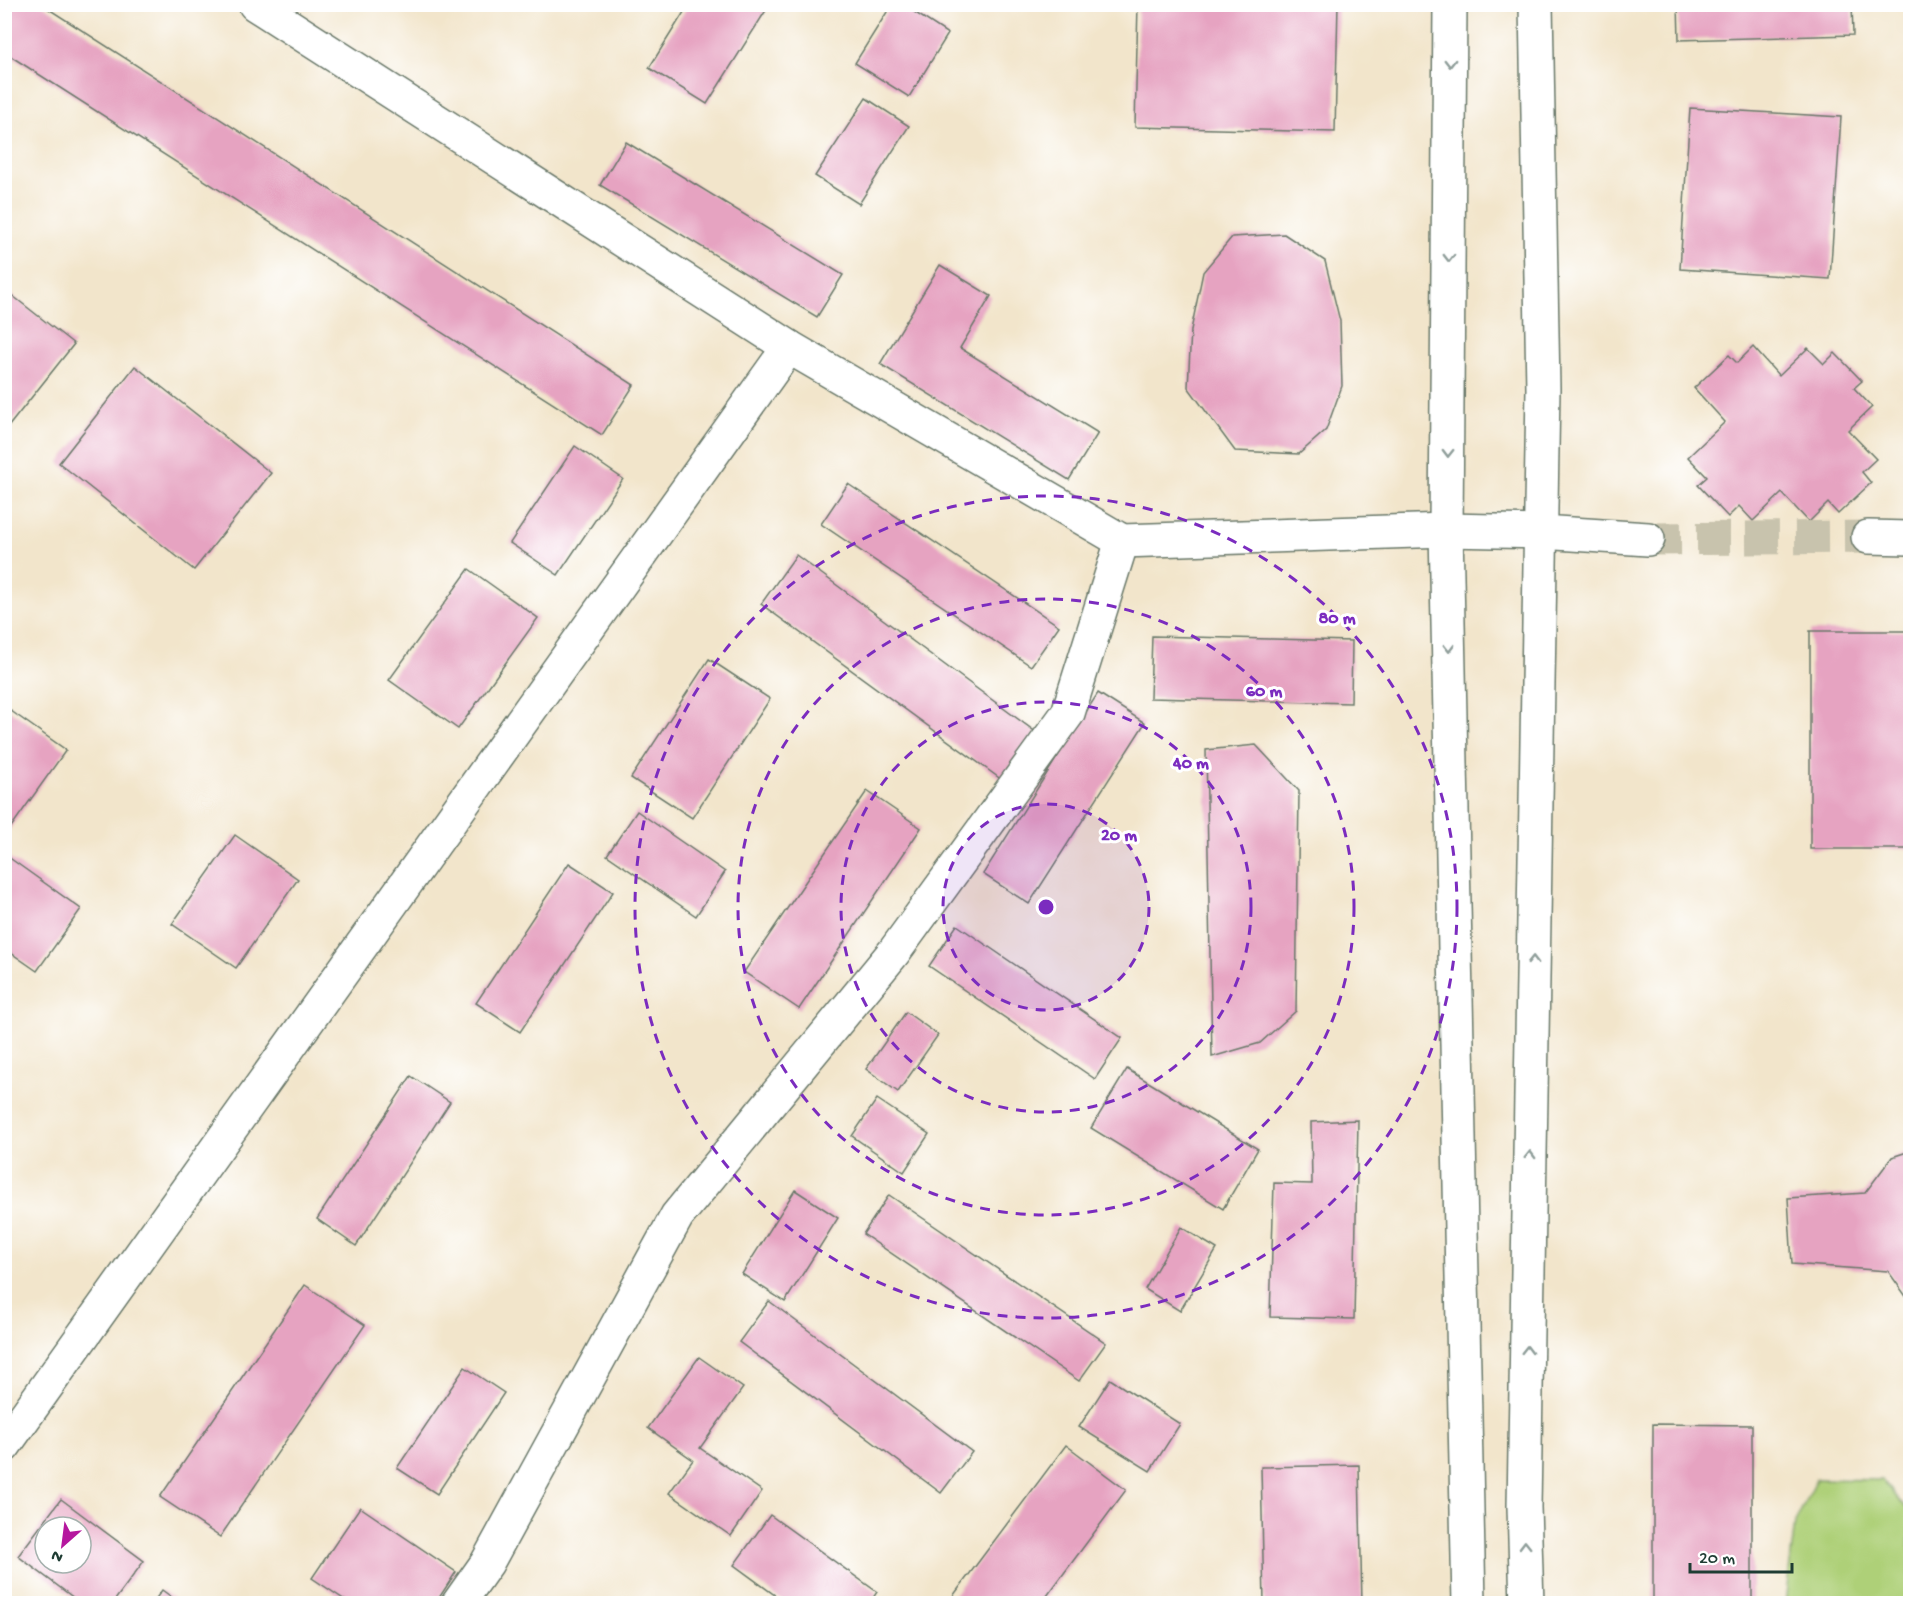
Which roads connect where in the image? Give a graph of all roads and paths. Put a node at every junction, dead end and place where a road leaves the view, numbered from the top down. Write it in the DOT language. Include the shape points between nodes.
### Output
graph roads {
  1 [pos="255,4"];
  2 [pos="1450,4"];
  3 [pos="1536,4"];
  4 [pos="789,347"];
  5 [pos="1446,530"];
  6 [pos="1541,532"];
  7 [pos="1868,537"];
  8 [pos="1911,538"];
  9 [pos="1648,539"];
  10 [pos="1122,541"];
  11 [pos="4,1446"];
  12 [pos="458,1604"];
  13 [pos="1469,1604"];
  14 [pos="1527,1604"];
  1 -- 4 [label="street"];
  2 -- 5 [label="street, one-way"];
  3 -- 6 [label="street" via="1543,389"];
  4 -- 10 [label="street"];
  4 -- 11 [label="street"];
  5 -- 6 [label="street"];
  5 -- 10 [label="street"];
  5 -- 13 [label="street, one-way"];
  6 -- 9 [label="street"];
  14 -- 6 [label="street, one-way" via="1524,1495"];
  7 -- 8 [label="street"];
  10 -- 12 [label="street" via="1068,712 894,952 676,1216 487,1563"];
}
